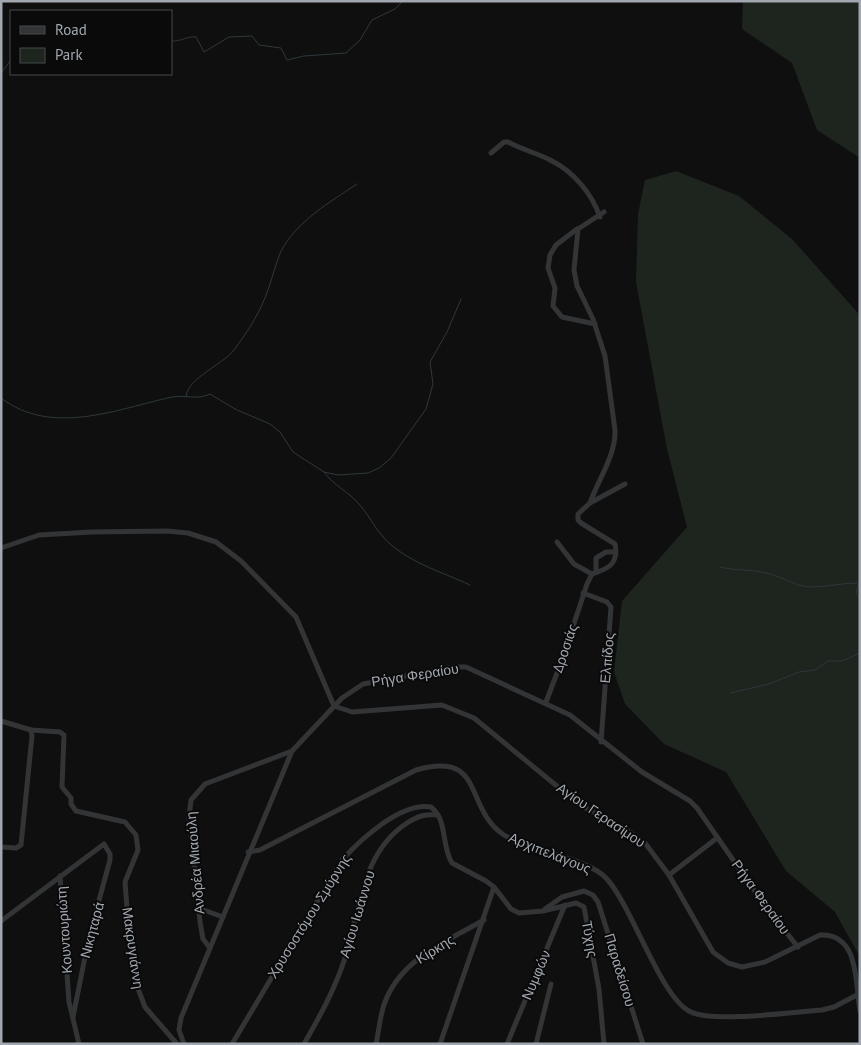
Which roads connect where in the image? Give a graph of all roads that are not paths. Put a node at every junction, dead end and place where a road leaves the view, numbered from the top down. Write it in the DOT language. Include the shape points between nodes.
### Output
graph roads {
  1 [pos="491,153"];
  2 [pos="604,212"];
  3 [pos="600,217"];
  4 [pos="578,229"];
  5 [pos="595,324"];
  6 [pos="625,484"];
  7 [pos="590,503"];
  8 [pos="557,542"];
  9 [pos="1,548"];
  10 [pos="615,552"];
  11 [pos="594,573"];
  12 [pos="583,593"];
  13 [pos="546,702"];
  14 [pos="334,706"];
  15 [pos="1,714"];
  16 [pos="2,722"];
  17 [pos="31,730"];
  18 [pos="601,742"];
  19 [pos="292,751"];
  20 [pos="438,815"];
  21 [pos="717,838"];
  22 [pos="1,847"];
  23 [pos="248,852"];
  24 [pos="669,875"];
  25 [pos="60,876"];
  26 [pos="494,888"];
  27 [pos="565,905"];
  28 [pos="198,908"];
  29 [pos="543,911"];
  30 [pos="223,917"];
  31 [pos="484,920"];
  32 [pos="1,921"];
  33 [pos="798,946"];
  34 [pos="210,948"];
  35 [pos="551,984"];
  36 [pos="857,995"];
  37 [pos="860,1011"];
  38 [pos="72,1017"];
  39 [pos="305,1043"];
  40 [pos="79,1044"];
  41 [pos="177,1044"];
  42 [pos="184,1044"];
  43 [pos="232,1044"];
  44 [pos="376,1044"];
  45 [pos="440,1044"];
  46 [pos="507,1044"];
  47 [pos="536,1044"];
  48 [pos="604,1044"];
  49 [pos="643,1044"];
  1 -- 3 [label="street" via="508,142 554,161 584,188"];
  2 -- 3 [label="street"];
  3 -- 4 [label="street"];
  4 -- 5 [label="street" via="574,270 577,286"];
  4 -- 5 [label="street" via="556,245 550,256 548,268 555,288 553,306 562,317"];
  5 -- 7 [label="street" via="605,356 616,439"];
  6 -- 7 [label="street"];
  7 -- 10 [label="street" via="578,514 578,520 615,544"];
  8 -- 11 [label="street" via="574,564"];
  9 -- 14 [label="street" via="39,535 92,532 167,531 216,542 241,561 296,617"];
  10 -- 11 [label="street" via="611,566"];
  10 -- 11 [label="street, Δροσιάς" via="606,552 596,558"];
  11 -- 12 [label="street, Δροσιάς"];
  12 -- 13 [label="street, Δροσιάς"];
  12 -- 18 [label="street, Ελπίδος" via="607,602 611,607"];
  13 -- 14 [label="street, Ρήγα Φεραίου" via="461,666 364,684 350,691"];
  13 -- 18 [label="street, Ρήγα Φεραίου" via="580,720"];
  14 -- 19 [label="street, Ρήγα Φεραίου"];
  14 -- 24 [label="street, Αγίου Γερασίμου" via="352,712 423,705 442,705 457,710 486,726 580,805 638,836"];
  15 -- 16 [label="street"];
  16 -- 17 [label="street"];
  17 -- 22 [label="street" via="21,845"];
  17 -- 41 [label="street, Μακρυγιάννη" via="64,735 61,782 71,798 73,809 119,820 134,830 138,846 125,882 137,986 145,1007"];
  18 -- 21 [label="street, Ρήγα Φεραίου" via="655,782 690,801"];
  19 -- 23 [label="street, Ρήγα Φεραίου"];
  19 -- 28 [label="street, Ανδρέα Μιαούλη" via="205,784 191,800 189,817"];
  20 -- 26 [label="street" via="452,863"];
  20 -- 39 [label="street, Αγίου Ιωάννου" via="422,814 400,828 375,858 338,975"];
  20 -- 43 [label="street, Χρυσοστόμου Σμύρνης" via="431,807 412,808 355,845 342,860"];
  21 -- 24 [label="street"];
  21 -- 33 [label="street, Ρήγα Φεραίου"];
  23 -- 30 [label="street, Ρήγα Φεραίου"];
  23 -- 36 [label="street, Αρχιπελάγους" via="260,850 416,770 448,766 468,778 483,814 503,834 521,844 594,869 607,879 666,986 679,1004 690,1012 702,1016 732,1017 822,1010"];
  24 -- 33 [label="street, Αγίου Γερασίμου" via="713,952 728,963 750,966"];
  25 -- 32 [label="street"];
  25 -- 38 [label="street, Κουντουριώτη"];
  25 -- 38 [label="street, Νικηταρά" via="104,844 110,854"];
  26 -- 29 [label="street" via="511,909 519,913"];
  26 -- 31 [label="street"];
  27 -- 29 [label="street"];
  27 -- 46 [label="street, Νυμφών"];
  27 -- 48 [label="street, Τύχης" via="576,903 586,911"];
  28 -- 30 [label="street"];
  28 -- 34 [label="street, Ανδρέα Μιαούλη" via="203,940"];
  29 -- 49 [label="street, Παραδείσου" via="568,895 584,891 593,895 601,908"];
  30 -- 34 [label="street, Ρήγα Φεραίου"];
  31 -- 44 [label="street, Κίρκης" via="410,965 386,1000"];
  31 -- 45 [label="street"];
  33 -- 36 [label="street, Αγίου Γερασίμου" via="828,934 844,943 852,958"];
  34 -- 42 [label="street, Ρήγα Φεραίου" via="181,1018 179,1030"];
  35 -- 47 [label="street"];
  36 -- 37 [label="street"];
  38 -- 40 [label="street, Κουντουριώτη"];
}
